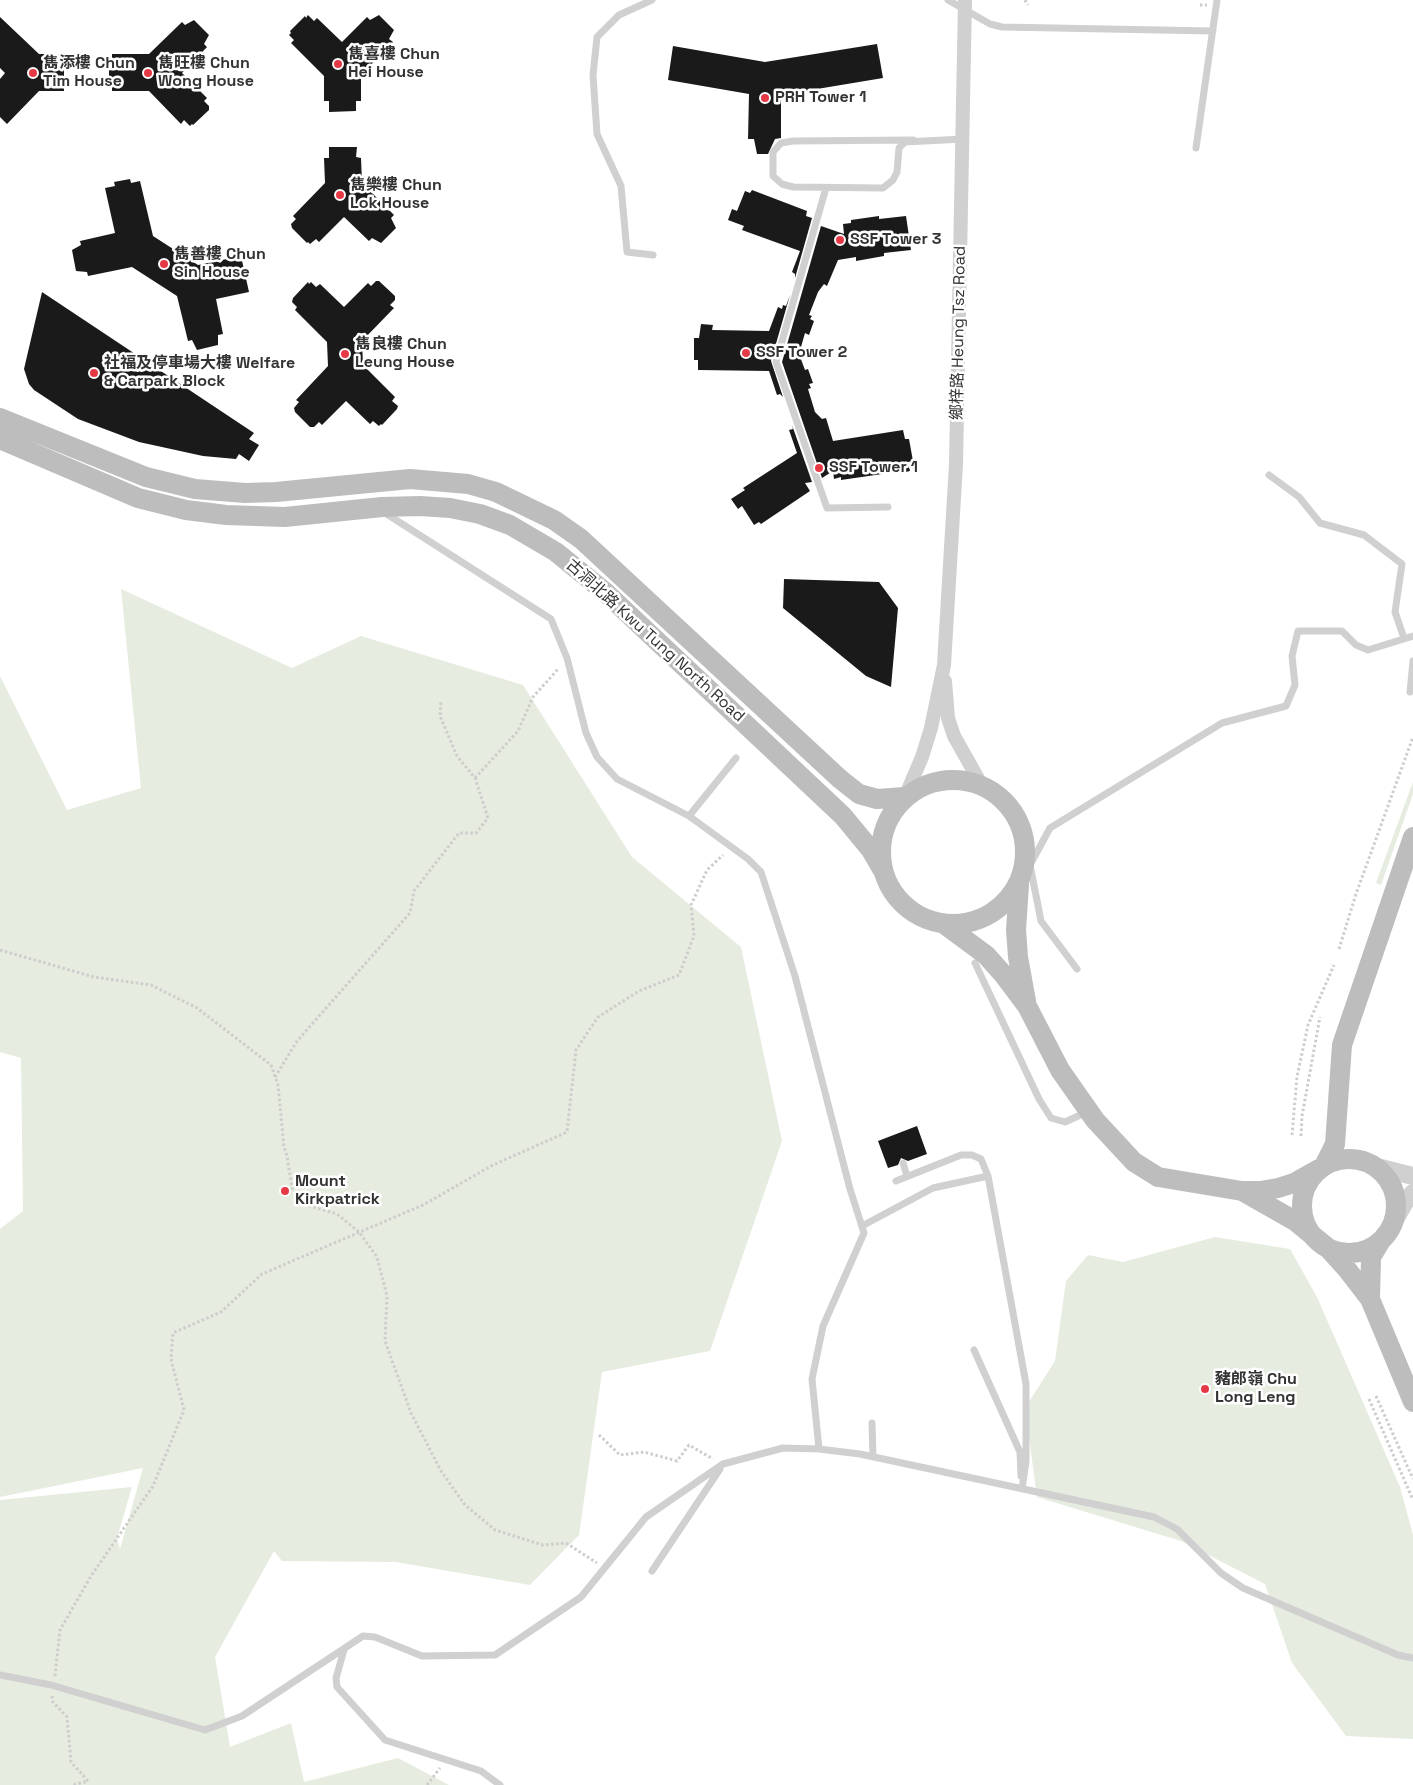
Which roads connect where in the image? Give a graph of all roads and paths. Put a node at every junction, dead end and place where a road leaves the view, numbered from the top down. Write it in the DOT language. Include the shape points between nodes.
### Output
graph roads {
  1 [pos="652,0"];
  2 [pos="948,0"];
  3 [pos="965,0"];
  4 [pos="1025,0"];
  5 [pos="1217,0"];
  6 [pos="1028,5"];
  7 [pos="1213,31"];
  8 [pos="913,140"];
  9 [pos="964,140"];
  10 [pos="1196,148"];
  11 [pos="826,188"];
  12 [pos="653,255"];
  13 [pos="0,418"];
  14 [pos="0,429"];
  15 [pos="0,439"];
  16 [pos="1269,475"];
  17 [pos="888,508"];
  18 [pos="1413,636"];
  19 [pos="1404,638"];
  20 [pos="567,658"];
  21 [pos="1413,661"];
  22 [pos="944,665"];
  23 [pos="1410,692"];
  24 [pos="441,701"];
  25 [pos="1413,737"];
  26 [pos="736,758"];
  27 [pos="475,778"];
  28 [pos="980,784"];
  29 [pos="905,797"];
  30 [pos="689,816"];
  31 [pos="1413,837"];
  32 [pos="732,847"];
  33 [pos="882,869"];
  34 [pos="1019,882"];
  35 [pos="944,924"];
  36 [pos="1339,949"];
  37 [pos="0,950"];
  38 [pos="975,963"];
  39 [pos="1334,965"];
  40 [pos="1077,969"];
  41 [pos="1027,1006"];
  42 [pos="1320,1017"];
  43 [pos="275,1077"];
  44 [pos="1337,1109"];
  45 [pos="1089,1110"];
  46 [pos="1292,1135"];
  47 [pos="1301,1136"];
  48 [pos="903,1163"];
  49 [pos="1370,1164"];
  50 [pos="1322,1168"];
  51 [pos="908,1176"];
  52 [pos="988,1176"];
  53 [pos="1413,1176"];
  54 [pos="896,1181"];
  55 [pos="1242,1191"];
  56 [pos="1413,1193"];
  57 [pos="1393,1223"];
  58 [pos="862,1226"];
  59 [pos="359,1232"];
  60 [pos="1380,1242"];
  61 [pos="1328,1248"];
  62 [pos="1370,1299"];
  63 [pos="974,1350"];
  64 [pos="1376,1396"];
  65 [pos="1369,1399"];
  66 [pos="1413,1402"];
  67 [pos="872,1423"];
  68 [pos="599,1435"];
  69 [pos="819,1449"];
  70 [pos="873,1457"];
  71 [pos="723,1464"];
  72 [pos="1413,1479"];
  73 [pos="1022,1489"];
  74 [pos="1413,1500"];
  75 [pos="604,1568"];
  76 [pos="652,1571"];
  77 [pos="344,1650"];
  78 [pos="1413,1658"];
  79 [pos="0,1675"];
  80 [pos="51,1686"];
  81 [pos="446,1759"];
  82 [pos="73,1785"];
  83 [pos="427,1785"];
  84 [pos="500,1785"];
  1 -- 12 [label="lane" via="619,14 597,37 593,75 597,134 621,186 627,252"];
  2 -- 7 [label="lane" via="990,24 1002,27"];
  3 -- 9 [label="street, 鄉梓路 Heung Tsz Road"];
  4 -- 6 [label="path"];
  5 -- 7 [label="lane"];
  7 -- 10 [label="lane"];
  8 -- 9 [label="lane"];
  8 -- 11 [label="lane" via="899,148 897,172 883,188"];
  8 -- 11 [label="lane" via="793,140 781,143 773,152 773,176 782,184"];
  9 -- 22 [label="street, 鄉梓路 Heung Tsz Road" via="956,464"];
  11 -- 17 [label="lane" via="776,362 827,508"];
  13 -- 29 [label="main road, 古洞北路 Kwu Tung North Road" via="146,477 195,489 276,492 410,479 468,484 496,492 554,520 581,539 859,794 877,799"];
  14 -- 20 [label="lane" via="89,486 151,506 213,518 278,523 380,512 388,514 551,619"];
  15 -- 33 [label="main road, 古洞北路 Kwu Tung North Road" via="138,498 186,510 285,517 420,506 465,511 510,525 556,552 605,592 843,816 867,844"];
  16 -- 19 [label="lane" via="1299,497 1320,523 1364,534 1402,564 1394,612"];
  18 -- 19 [label="lane"];
  19 -- 40 [label="lane" via="1368,650 1356,645 1342,631 1298,631 1292,656 1295,685 1286,706 1222,724 1050,828 1030,865 1041,921"];
  20 -- 27 [label="path" via="533,697 518,731"];
  20 -- 30 [label="lane" via="586,733 597,758 617,779"];
  21 -- 23 [label="lane"];
  22 -- 28 [label="street, 鄉梓路 Heung Tsz Road" via="948,718 958,745"];
  22 -- 29 [label="street, 鄉梓路 Heung Tsz Road" via="931,728"];
  24 -- 27 [label="path" via="440,716 457,756"];
  25 -- 36 [label="path"];
  26 -- 30 [label="lane"];
  27 -- 43 [label="path" via="488,818 476,833 459,833 414,891 410,912 297,1042"];
  28 -- 29 [label="main road, 古洞北路 Kwu Tung North Road" via="962,779 943,779"];
  28 -- 34 [label="main road, 古洞北路 Kwu Tung North Road" via="1002,798 1023,831 1025,863"];
  29 -- 33 [label="main road, 古洞北路 Kwu Tung North Road" via="884,830 880,850"];
  30 -- 32 [label="lane"];
  31 -- 44 [label="main road" via="1342,1045"];
  32 -- 58 [label="lane" via="762,872 771,895"];
  32 -- 59 [label="path" via="707,870 691,905 694,936 679,975 638,991 598,1017 576,1050 567,1132 493,1164 423,1205"];
  33 -- 35 [label="main road, 古洞北路 Kwu Tung North Road" via="889,886 912,912"];
  34 -- 35 [label="main road, 古洞北路 Kwu Tung North Road" via="1009,898 994,912 979,920"];
  34 -- 41 [label="main road, 古洞北路 Kwu Tung North Road" via="1016,930"];
  35 -- 41 [label="main road, 古洞北路 Kwu Tung North Road" via="986,955"];
  37 -- 43 [label="path" via="94,977 151,985 197,1008 271,1065"];
  38 -- 45 [label="lane" via="1051,1118 1066,1122"];
  39 -- 46 [label="path" via="1308,1025 1297,1077"];
  41 -- 45 [label="main road, 古洞北路 Kwu Tung North Road" via="1060,1070"];
  42 -- 47 [label="path"];
  43 -- 59 [label="path" via="292,1188 307,1205 337,1214"];
  44 -- 49 [label="main road" via="1338,1129 1344,1145"];
  44 -- 50 [label="main road" via="1334,1144"];
  45 -- 55 [label="main road, 古洞北路 Kwu Tung North Road" via="1134,1162 1158,1176"];
  48 -- 51 [label="lane"];
  49 -- 50 [label="main road, 古洞北路 Kwu Tung North Road" via="1348,1158 1332,1161"];
  49 -- 53 [label="street"];
  49 -- 57 [label="main road, 古洞北路 Kwu Tung North Road" via="1388,1178 1395,1192"];
  50 -- 55 [label="main road, 古洞北路 Kwu Tung North Road" via="1278,1188"];
  50 -- 61 [label="main road" via="1309,1181 1303,1195 1302,1210 1306,1226 1315,1239"];
  51 -- 52 [label="lane" via="966,1155 981,1159"];
  51 -- 54 [label="lane"];
  52 -- 58 [label="lane" via="933,1188"];
  52 -- 73 [label="lane" via="1026,1384 1026,1461"];
  55 -- 61 [label="main road, 古洞北路 Kwu Tung North Road" via="1294,1221"];
  56 -- 57 [label="street"];
  57 -- 60 [label="main road, 古洞北路 Kwu Tung North Road"];
  58 -- 69 [label="lane" via="864,1233 823,1326 812,1379"];
  59 -- 75 [label="path" via="377,1256 386,1296 385,1341 411,1413 442,1471 465,1505 496,1530 543,1545 566,1543"];
  59 -- 80 [label="path" via="262,1274 221,1312 173,1333 171,1359 184,1410 153,1486 91,1576 60,1630 56,1673"];
  60 -- 61 [label="main road, 古洞北路 Kwu Tung North Road" via="1359,1253 1343,1253"];
  60 -- 62 [label="main road" via="1371,1257"];
  61 -- 62 [label="main road"];
  62 -- 66 [label="main road"];
  63 -- 73 [label="lane" via="1020,1452"];
  64 -- 72 [label="path"];
  65 -- 74 [label="path"];
  67 -- 70 [label="lane"];
  68 -- 71 [label="path" via="620,1455 644,1452 677,1461 688,1445"];
  69 -- 70 [label="lane"];
  69 -- 71 [label="lane" via="783,1448"];
  70 -- 73 [label="lane"];
  71 -- 75 [label="lane" via="646,1517"];
  71 -- 76 [label="lane"];
  73 -- 78 [label="lane" via="1154,1517 1177,1529 1221,1573 1243,1588 1398,1655"];
  75 -- 77 [label="lane" via="581,1598 495,1655 422,1656 376,1637 363,1636"];
  77 -- 80 [label="lane" via="242,1716 205,1730"];
  77 -- 81 [label="lane" via="336,1687 385,1740"];
  79 -- 80 [label="lane"];
  80 -- 82 [label="path" via="52,1701 67,1717 72,1762 88,1781"];
  81 -- 83 [label="path"];
  81 -- 84 [label="lane" via="481,1771"];
}
